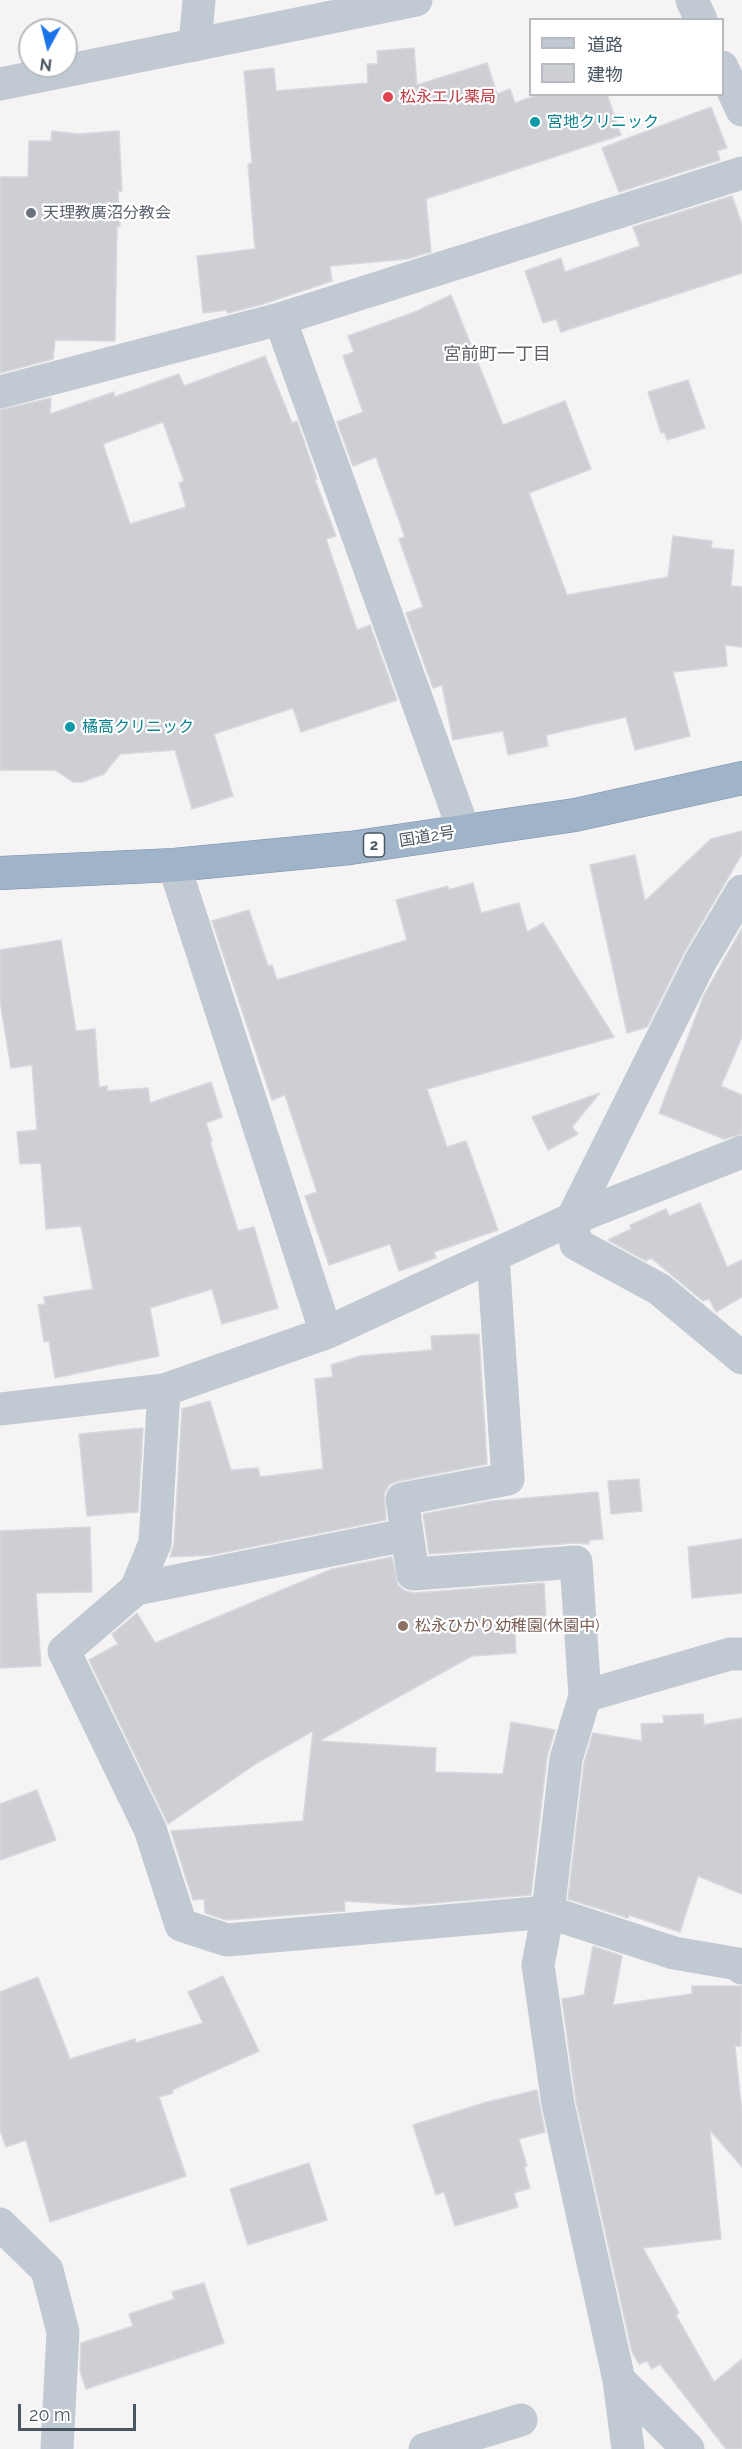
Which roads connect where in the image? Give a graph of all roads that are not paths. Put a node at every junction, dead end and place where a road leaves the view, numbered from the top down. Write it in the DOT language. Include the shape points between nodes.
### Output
graph roads {
  1 [pos="200,0"];
  2 [pos="416,0"];
  3 [pos="693,0"];
  4 [pos="700,18"];
  5 [pos="195,45"];
  6 [pos="724,69"];
  7 [pos="0,84"];
  8 [pos="742,110"];
  9 [pos="742,173"];
  10 [pos="280,320"];
  11 [pos="0,392"];
  12 [pos="742,778"];
  13 [pos="464,831"];
  14 [pos="174,865"];
  15 [pos="0,873"];
  16 [pos="742,891"];
  17 [pos="742,1152"];
  18 [pos="572,1219"];
  19 [pos="493,1256"];
  20 [pos="326,1333"];
  21 [pos="742,1358"];
  22 [pos="164,1390"];
  23 [pos="0,1409"];
  24 [pos="405,1535"];
  25 [pos="136,1589"];
  26 [pos="742,1654"];
  27 [pos="585,1696"];
  28 [pos="548,1912"];
  29 [pos="742,1968"];
  30 [pos="0,2224"];
  31 [pos="619,2380"];
  32 [pos="521,2420"];
  33 [pos="57,2449"];
  34 [pos="425,2449"];
  35 [pos="628,2449"];
  36 [pos="688,2449"];
  1 -- 5 [label="street"];
  2 -- 5 [label="street"];
  3 -- 4 [label="street"];
  5 -- 7 [label="street"];
  6 -- 8 [label="street"];
  9 -- 10 [label="street"];
  10 -- 11 [label="street"];
  10 -- 13 [label="street"];
  12 -- 13 [label="highway, 国道2号 / 2" via="574,815"];
  13 -- 14 [label="highway, 国道2号 / 2" via="350,848"];
  14 -- 15 [label="highway, 国道2号 / 2"];
  14 -- 20 [label="street"];
  16 -- 18 [label="street" via="700,962"];
  17 -- 18 [label="street"];
  18 -- 19 [label="street"];
  18 -- 21 [label="street" via="576,1244 659,1289"];
  19 -- 20 [label="street"];
  19 -- 24 [label="street" via="508,1479 402,1499"];
  20 -- 22 [label="street"];
  22 -- 23 [label="street"];
  22 -- 25 [label="street" via="155,1543"];
  24 -- 25 [label="street"];
  24 -- 27 [label="street" via="413,1574 576,1562"];
  25 -- 28 [label="street" via="64,1651 150,1829 181,1925 227,1941"];
  26 -- 27 [label="street" via="730,1654"];
  27 -- 28 [label="street" via="566,1759"];
  28 -- 29 [label="street" via="674,1953 738,1964"];
  28 -- 31 [label="street" via="538,1965 558,2104"];
  30 -- 33 [label="street" via="47,2270 63,2332"];
  31 -- 35 [label="street"];
  31 -- 36 [label="street"];
  32 -- 34 [label="street"];
}
